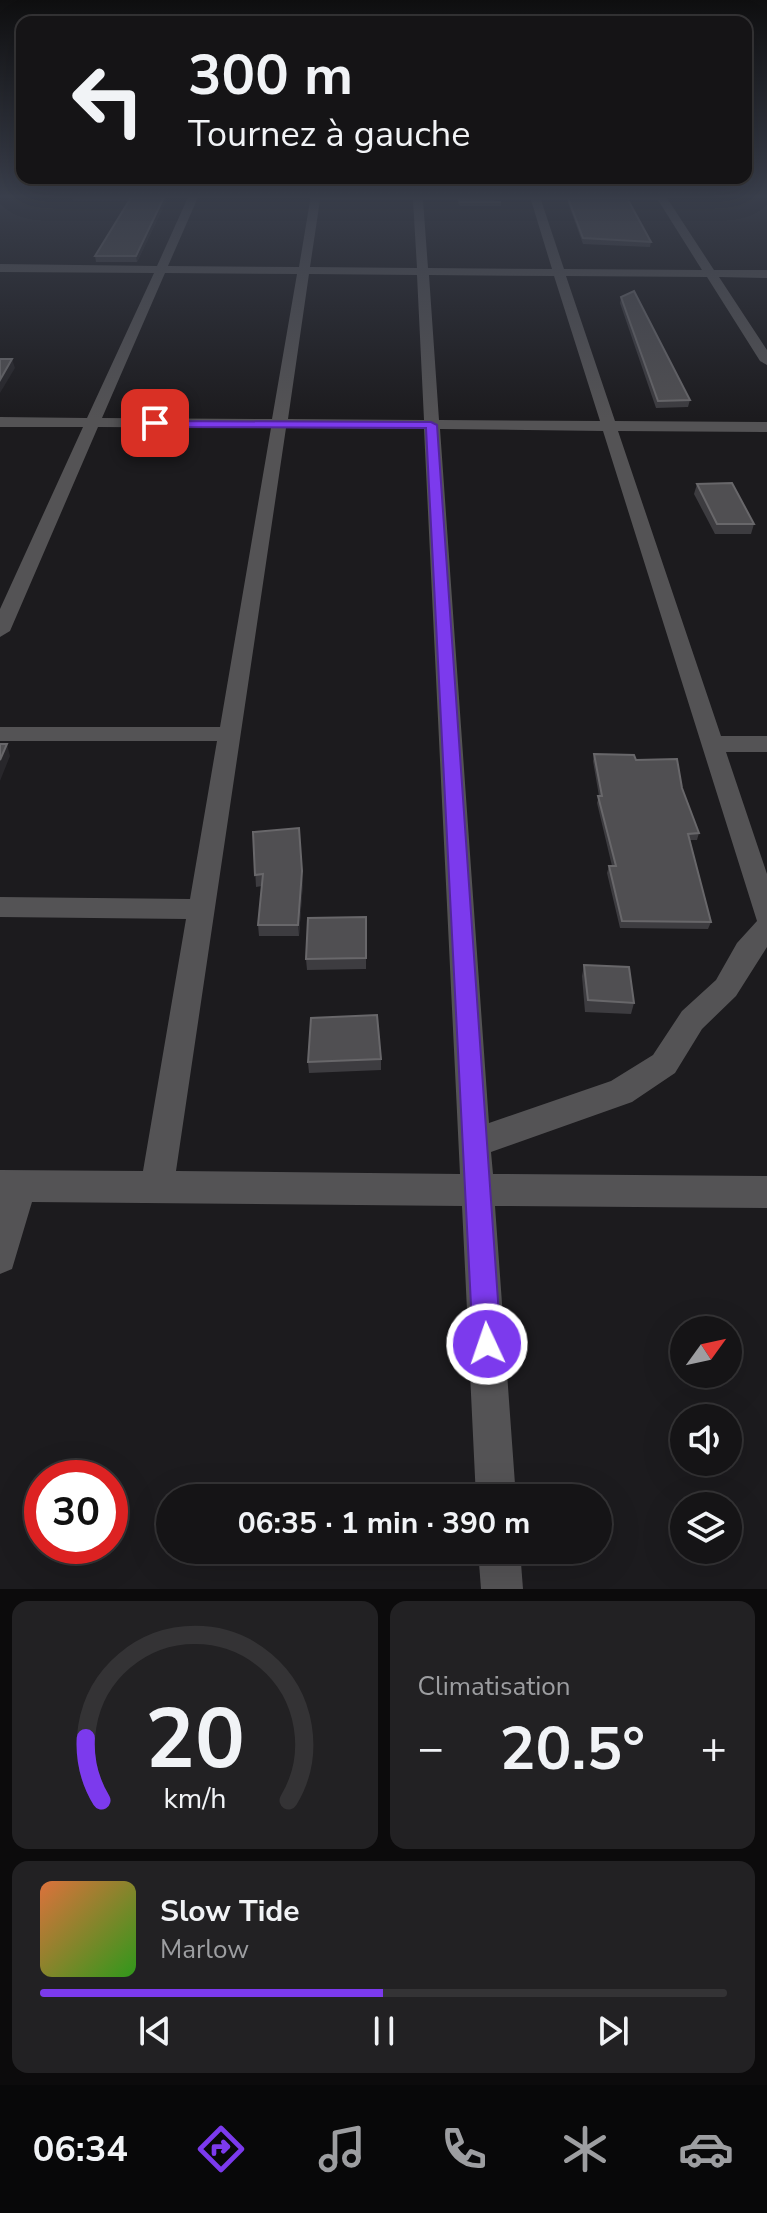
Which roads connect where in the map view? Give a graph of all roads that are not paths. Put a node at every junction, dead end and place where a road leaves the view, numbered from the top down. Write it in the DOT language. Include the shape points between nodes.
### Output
graph roads {
  1 [pos="149,269"];
  2 [pos="161,269"];
  3 [pos="183,269"];
  4 [pos="707,269"];
  5 [pos="304,270"];
  6 [pos="3,271"];
  7 [pos="422,271"];
  8 [pos="559,272"];
  9 [pos="710,274"];
  10 [pos="767,274"];
  11 [pos="767,361"];
  12 [pos="0,422"];
  13 [pos="93,423"];
  14 [pos="279,424"];
  15 [pos="431,425"];
  16 [pos="609,426"];
  17 [pos="767,427"];
  18 [pos="0,631"];
  19 [pos="0,734"];
  20 [pos="230,734"];
  21 [pos="712,744"];
  22 [pos="767,744"];
  23 [pos="0,907"];
  24 [pos="202,909"];
  25 [pos="767,914"];
  26 [pos="767,928"];
  27 [pos="474,1143"];
  28 [pos="10,1186"];
  29 [pos="157,1187"];
  30 [pos="478,1189"];
  31 [pos="767,1192"];
  32 [pos="0,1257"];
  33 [pos="495,1484"];
  34 [pos="500,1564"];
  35 [pos="502,1589"];
  1 -- 6 [label="street"];
  2 -- 13 [label="street"];
  3 -- 5 [label="street"];
  4 -- 9 [label="street"];
  5 -- 7 [label="street"];
  5 -- 14 [label="street"];
  7 -- 8 [label="street"];
  7 -- 15 [label="street"];
  8 -- 9 [label="street"];
  8 -- 16 [label="street"];
  9 -- 10 [label="street"];
  9 -- 11 [label="street"];
  12 -- 13 [label="street"];
  13 -- 14 [label="street"];
  13 -- 18 [label="street"];
  14 -- 15 [label="street"];
  14 -- 20 [label="street"];
  15 -- 16 [label="street"];
  15 -- 27 [label="street"];
  16 -- 17 [label="street"];
  16 -- 21 [label="street"];
  19 -- 20 [label="street"];
  20 -- 24 [label="street"];
  21 -- 22 [label="street"];
  21 -- 25 [label="street"];
  23 -- 24 [label="street"];
  24 -- 29 [label="street"];
  26 -- 27 [label="street" via="726,988 692,1020 664,1064 621,1092"];
  27 -- 30 [label="street"];
  28 -- 29 [label="street"];
  28 -- 32 [label="street"];
  29 -- 30 [label="street"];
  30 -- 31 [label="street"];
  30 -- 33 [label="street"];
  34 -- 35 [label="street"];
}
